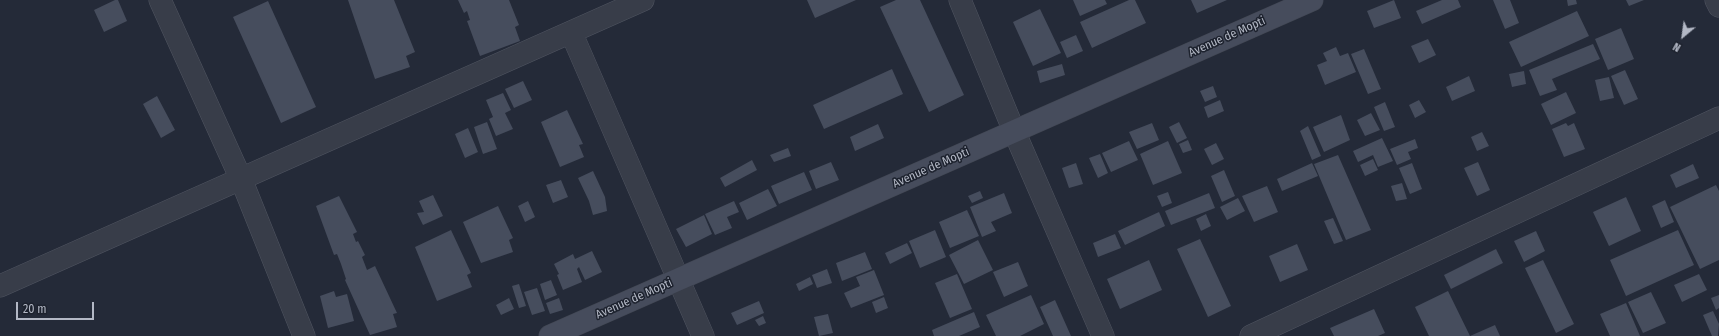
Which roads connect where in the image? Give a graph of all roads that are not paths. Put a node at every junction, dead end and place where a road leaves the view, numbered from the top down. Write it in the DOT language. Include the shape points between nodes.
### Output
graph roads {
  1 [pos="160,0"];
  2 [pos="643,0"];
  3 [pos="960,0"];
  4 [pos="1312,0"];
  5 [pos="1716,0"];
  6 [pos="1719,6"];
  7 [pos="571,32"];
  8 [pos="1719,118"];
  9 [pos="1014,132"];
  10 [pos="241,180"];
  11 [pos="678,279"];
  12 [pos="0,286"];
  13 [pos="304,336"];
  14 [pos="550,336"];
  15 [pos="702,336"];
  16 [pos="1103,336"];
  17 [pos="1251,336"];
  1 -- 10 [label="street"];
  2 -- 7 [label="street"];
  3 -- 9 [label="street"];
  4 -- 9 [label="street, Avenue de Mopti"];
  5 -- 6 [label="street"];
  7 -- 10 [label="street"];
  7 -- 11 [label="street"];
  8 -- 17 [label="street"];
  9 -- 11 [label="street, Avenue de Mopti"];
  9 -- 16 [label="street"];
  10 -- 12 [label="street"];
  10 -- 13 [label="street"];
  11 -- 14 [label="street, Avenue de Mopti"];
  11 -- 15 [label="street"];
}
